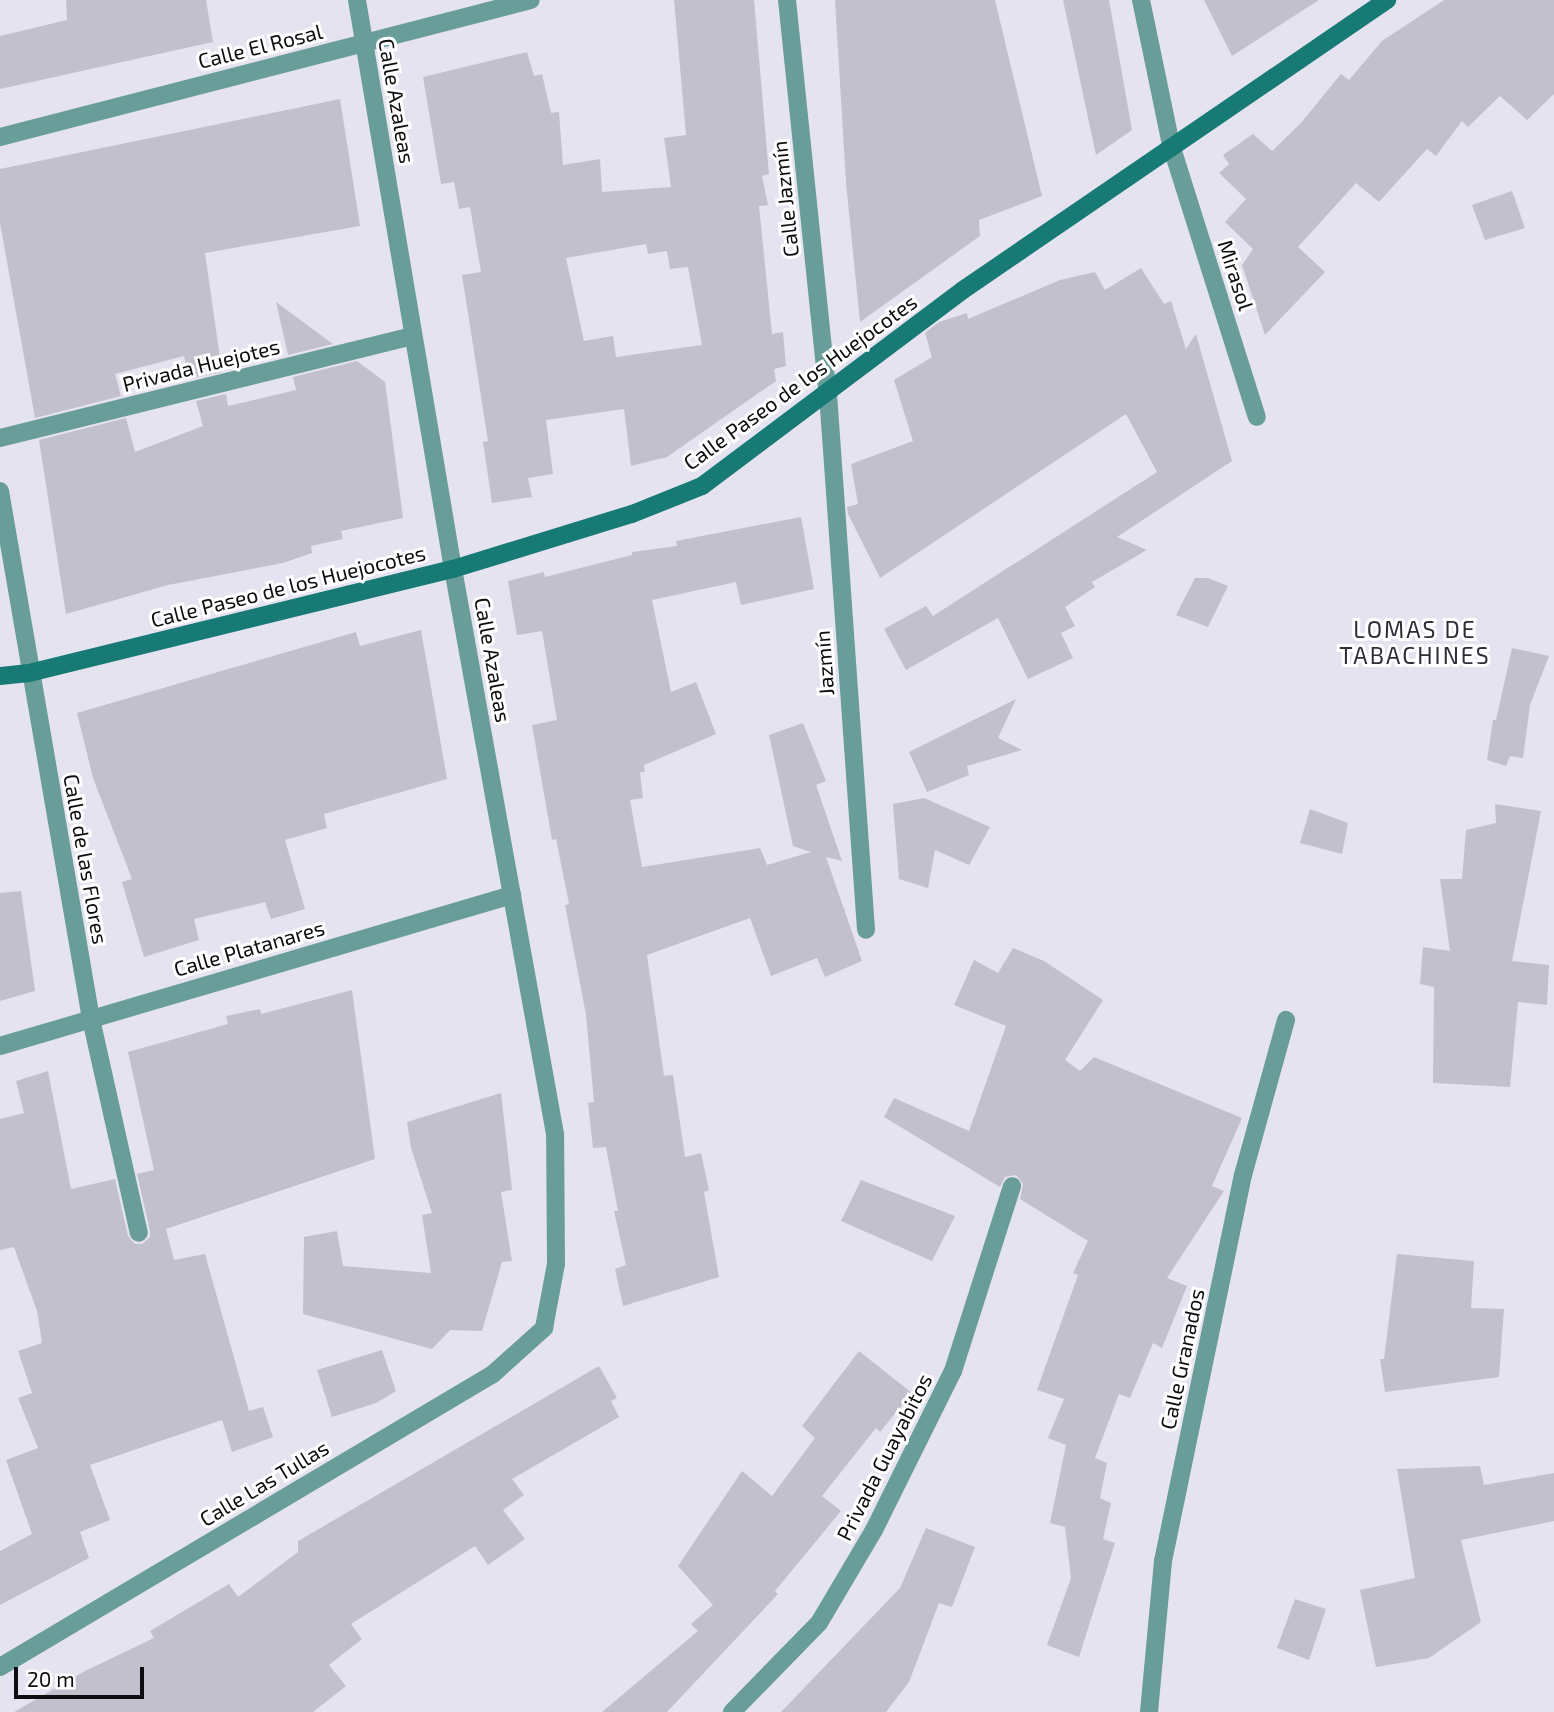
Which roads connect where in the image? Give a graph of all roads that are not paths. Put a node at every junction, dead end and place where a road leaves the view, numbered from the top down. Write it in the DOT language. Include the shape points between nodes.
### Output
graph roads {
  1 [pos="357,0"];
  2 [pos="531,0"];
  3 [pos="788,0"];
  4 [pos="1141,0"];
  5 [pos="1387,0"];
  6 [pos="364,43"];
  7 [pos="0,137"];
  8 [pos="1171,145"];
  9 [pos="413,335"];
  10 [pos="828,394"];
  11 [pos="1257,417"];
  12 [pos="0,438"];
  13 [pos="0,491"];
  14 [pos="453,569"];
  15 [pos="29,673"];
  16 [pos="0,676"];
  17 [pos="512,895"];
  18 [pos="866,930"];
  19 [pos="91,1018"];
  20 [pos="1286,1020"];
  21 [pos="0,1046"];
  22 [pos="1012,1186"];
  23 [pos="139,1233"];
  24 [pos="544,1328"];
  25 [pos="0,1667"];
  26 [pos="732,1712"];
  27 [pos="1149,1712"];
  1 -- 6 [label="street, Calle Azaleas"];
  2 -- 6 [label="street, Calle El Rosal"];
  3 -- 10 [label="street, Calle Jazmín"];
  4 -- 8 [label="street, Mirasol"];
  5 -- 8 [label="street, Calle Paseo de los Huejocotes"];
  6 -- 7 [label="street, Calle El Rosal"];
  6 -- 9 [label="street, Calle Azaleas"];
  8 -- 10 [label="street, Calle Paseo de los Huejocotes" via="962,290"];
  8 -- 11 [label="street, Mirasol"];
  9 -- 12 [label="street, Privada Huejotes"];
  9 -- 14 [label="street, Calle Azaleas"];
  10 -- 14 [label="street, Calle Paseo de los Huejocotes" via="702,486 632,514"];
  10 -- 18 [label="street, Jazmín"];
  13 -- 15 [label="street, Calle de las Flores"];
  14 -- 15 [label="street, Calle Paseo de los Huejocotes"];
  14 -- 17 [label="street, Calle Azaleas"];
  15 -- 16 [label="street, Calle Paseo de los Huejocotes"];
  15 -- 19 [label="street, Calle de las Flores"];
  17 -- 19 [label="street, Calle Platanares"];
  17 -- 24 [label="street, Calle Azaleas" via="555,1135 556,1264"];
  19 -- 21 [label="street, Calle Platanares"];
  19 -- 23 [label="street, Calle de las Flores"];
  20 -- 27 [label="street, Calle Granados" via="1244,1175 1163,1561"];
  22 -- 26 [label="street, Privada Guayabitos" via="953,1371 874,1530 819,1623"];
  24 -- 25 [label="street, Calle Las Tullas" via="493,1374"];
}
